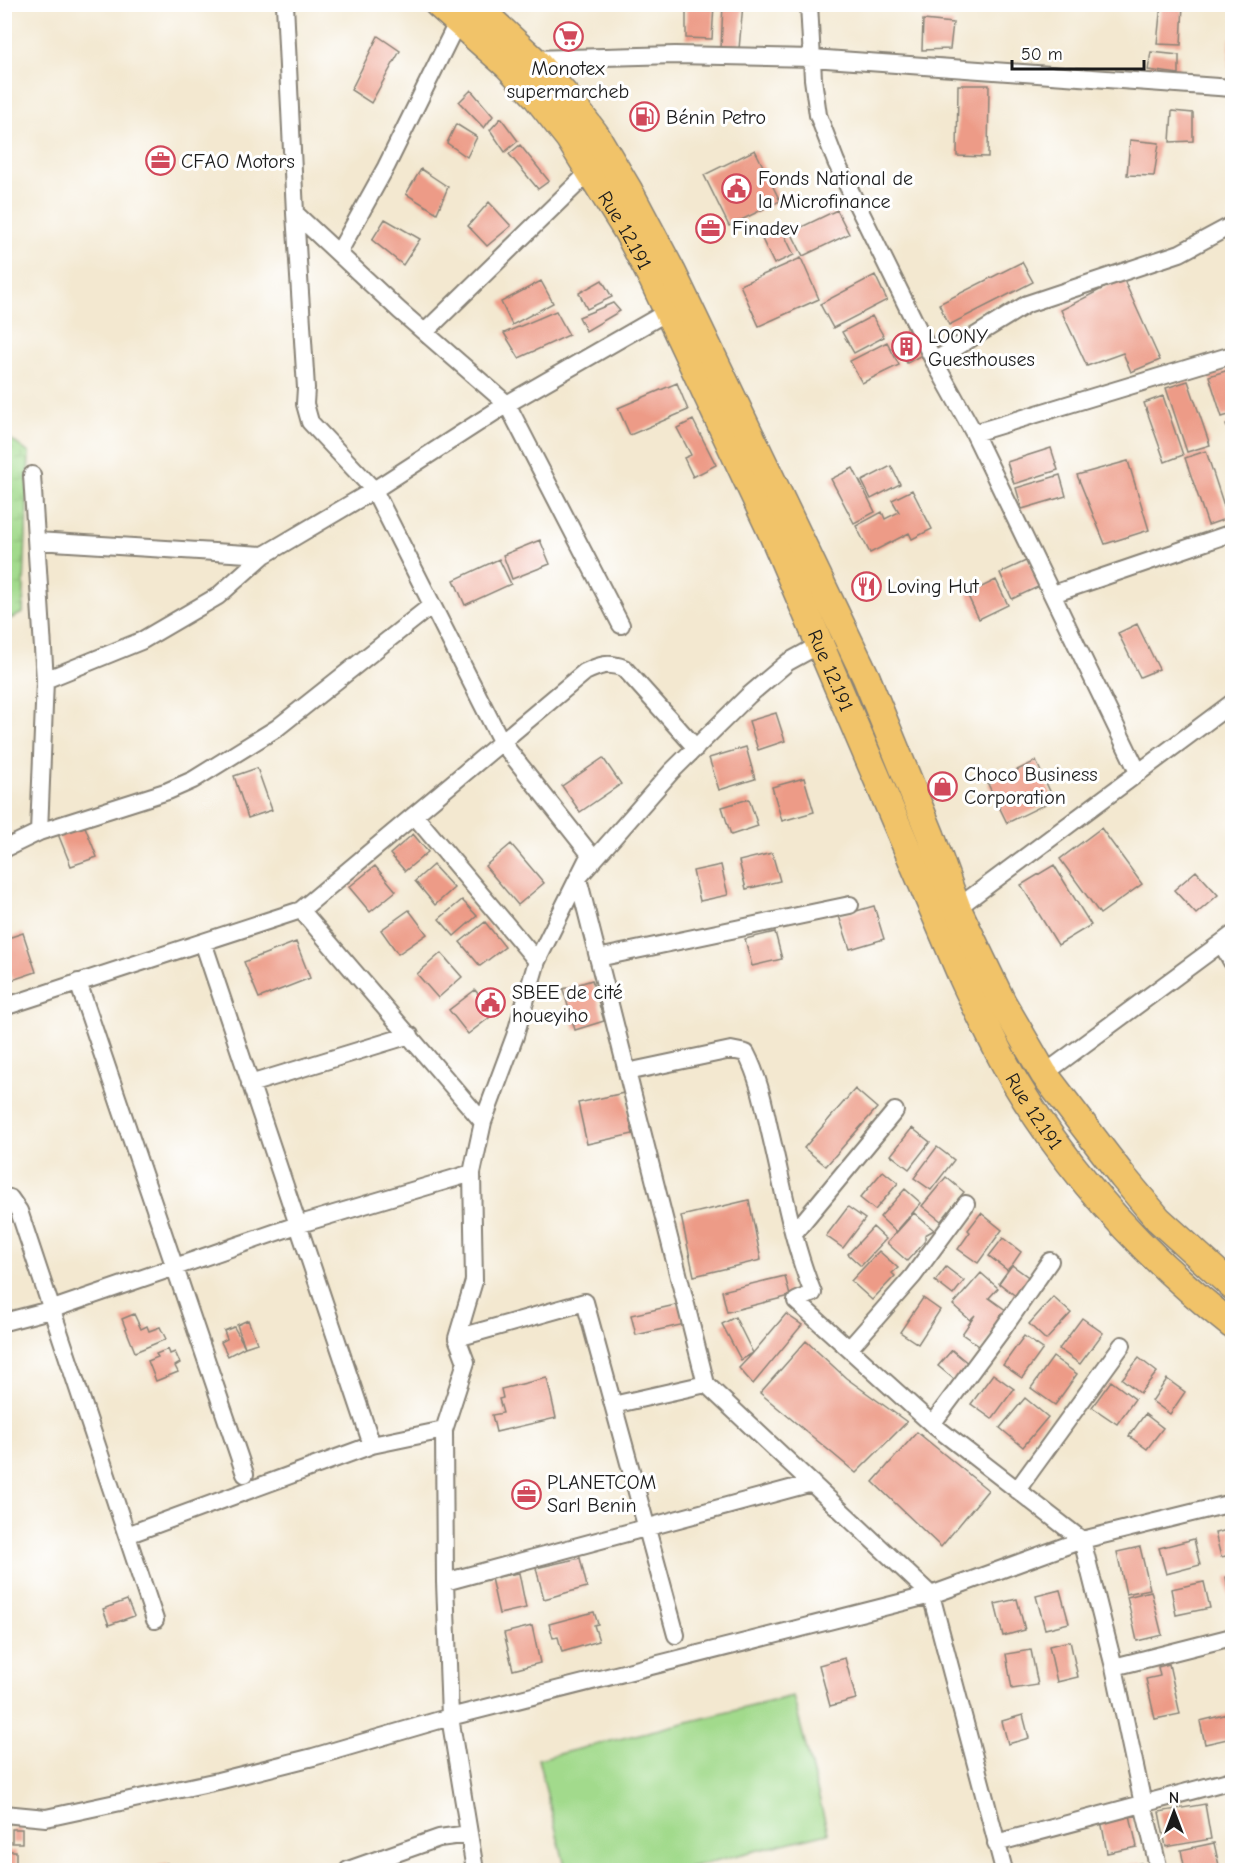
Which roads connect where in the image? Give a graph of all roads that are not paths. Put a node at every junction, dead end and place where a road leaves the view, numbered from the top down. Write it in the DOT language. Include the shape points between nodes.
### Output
graph roads {
  1 [pos="285,4"];
  2 [pos="424,4"];
  3 [pos="438,4"];
  4 [pos="474,4"];
  5 [pos="809,4"];
  6 [pos="453,31"];
  7 [pos="812,58"];
  8 [pos="533,59"];
  9 [pos="1233,88"];
  10 [pos="583,178"];
  11 [pos="295,213"];
  12 [pos="1233,225"];
  13 [pos="339,252"];
  14 [pos="660,316"];
  15 [pos="425,332"];
  16 [pos="1233,356"];
  17 [pos="934,361"];
  18 [pos="691,364"];
  19 [pos="507,404"];
  20 [pos="974,433"];
  21 [pos="32,475"];
  22 [pos="374,490"];
  23 [pos="1233,533"];
  24 [pos="36,541"];
  25 [pos="264,555"];
  26 [pos="1053,594"];
  27 [pos="432,605"];
  28 [pos="621,625"];
  29 [pos="819,645"];
  30 [pos="45,680"];
  31 [pos="1233,703"];
  32 [pos="501,741"];
  33 [pos="696,748"];
  34 [pos="1138,772"];
  35 [pos="414,815"];
  36 [pos="39,832"];
  37 [pos="4,849"];
  38 [pos="578,878"];
  39 [pos="850,905"];
  40 [pos="957,908"];
  41 [pos="301,910"];
  42 [pos="1227,940"];
  43 [pos="203,942"];
  44 [pos="598,958"];
  45 [pos="537,961"];
  46 [pos="1233,962"];
  47 [pos="78,982"];
  48 [pos="4,1006"];
  49 [pos="410,1035"];
  50 [pos="627,1072"];
  51 [pos="1044,1074"];
  52 [pos="250,1084"];
  53 [pos="895,1111"];
  54 [pos="483,1122"];
  55 [pos="472,1173"];
  56 [pos="4,1197"];
  57 [pos="966,1204"];
  58 [pos="297,1225"];
  59 [pos="794,1233"];
  60 [pos="1050,1261"];
  61 [pos="175,1269"];
  62 [pos="1233,1286"];
  63 [pos="50,1310"];
  64 [pos="4,1322"];
  65 [pos="1233,1325"];
  66 [pos="457,1338"];
  67 [pos="1122,1345"];
  68 [pos="849,1348"];
  69 [pos="706,1384"];
  70 [pos="613,1405"];
  71 [pos="932,1424"];
  72 [pos="444,1430"];
  73 [pos="372,1445"];
  74 [pos="245,1474"];
  75 [pos="812,1483"];
  76 [pos="1017,1490"];
  77 [pos="1233,1503"];
  78 [pos="647,1528"];
  79 [pos="127,1535"];
  80 [pos="1082,1540"];
  81 [pos="445,1582"];
  82 [pos="932,1595"];
  83 [pos="155,1620"];
  84 [pos="676,1635"];
  85 [pos="1233,1637"];
  86 [pos="1114,1667"];
  87 [pos="450,1717"];
  88 [pos="1233,1780"];
  89 [pos="1143,1804"];
  90 [pos="4,1814"];
  91 [pos="470,1834"];
  92 [pos="996,1843"];
  93 [pos="348,1870"];
  94 [pos="475,1870"];
  95 [pos="1004,1870"];
  96 [pos="1159,1870"];
  1 -- 11 [label="street"];
  2 -- 6 [label="street"];
  3 -- 18 [label="main road, Rue 12.191" via="508,66 569,138 627,231"];
  4 -- 8 [label="main road, Rue 12.191"];
  5 -- 7 [label="street"];
  6 -- 10 [label="street" via="491,63 524,99"];
  6 -- 13 [label="street"];
  7 -- 8 [label="street" via="675,55"];
  7 -- 9 [label="street"];
  7 -- 17 [label="street" via="818,115 836,162"];
  8 -- 40 [label="main road, Rue 12.191" via="595,134 672,272 866,677"];
  10 -- 14 [label="street"];
  10 -- 15 [label="street"];
  11 -- 13 [label="street"];
  11 -- 22 [label="street" via="305,404 310,422"];
  12 -- 17 [label="street" via="1180,252 1027,304"];
  13 -- 15 [label="street"];
  14 -- 18 [label="street"];
  14 -- 19 [label="street"];
  15 -- 19 [label="street"];
  16 -- 20 [label="street"];
  17 -- 20 [label="street"];
  18 -- 29 [label="main road, Rue 12.191" via="773,536"];
  19 -- 22 [label="street"];
  19 -- 28 [label="street"];
  20 -- 26 [label="street"];
  21 -- 24 [label="street"];
  22 -- 25 [label="street"];
  22 -- 27 [label="street"];
  23 -- 26 [label="street"];
  24 -- 25 [label="street"];
  24 -- 30 [label="street"];
  25 -- 30 [label="street" via="218,596 141,641"];
  26 -- 34 [label="street"];
  27 -- 32 [label="street"];
  27 -- 36 [label="street" via="277,728 223,763 168,791"];
  29 -- 33 [label="street" via="788,662"];
  29 -- 65 [label="main road, Rue 12.191" via="960,972 1016,1082 1072,1165 1111,1212 1198,1297"];
  30 -- 36 [label="street"];
  31 -- 34 [label="street"];
  32 -- 33 [label="street" via="585,672 611,663 624,668"];
  32 -- 35 [label="street"];
  32 -- 38 [label="street" via="590,854"];
  33 -- 38 [label="street"];
  34 -- 40 [label="street"];
  35 -- 41 [label="street"];
  35 -- 45 [label="street"];
  36 -- 37 [label="street"];
  38 -- 44 [label="street"];
  38 -- 45 [label="street"];
  39 -- 44 [label="street"];
  40 -- 51 [label="main road, Rue 12.191" via="1002,1002"];
  41 -- 43 [label="street"];
  41 -- 49 [label="street"];
  42 -- 46 [label="street"];
  42 -- 51 [label="street"];
  43 -- 47 [label="street"];
  43 -- 52 [label="street"];
  44 -- 50 [label="street"];
  45 -- 54 [label="street"];
  47 -- 48 [label="street"];
  47 -- 61 [label="street"];
  49 -- 52 [label="street"];
  49 -- 54 [label="street"];
  50 -- 59 [label="street" via="731,1050 746,1053 762,1097"];
  50 -- 69 [label="street"];
  51 -- 62 [label="main road, Rue 12.191" via="1158,1219"];
  52 -- 58 [label="street"];
  53 -- 59 [label="street"];
  54 -- 55 [label="street"];
  55 -- 58 [label="street"];
  55 -- 66 [label="street" via="474,1281"];
  56 -- 63 [label="street" via="10,1198 19,1211"];
  57 -- 68 [label="street" via="913,1275"];
  58 -- 61 [label="street"];
  58 -- 73 [label="street"];
  59 -- 68 [label="street" via="813,1293 796,1301"];
  60 -- 71 [label="street"];
  61 -- 63 [label="street"];
  61 -- 74 [label="street"];
  63 -- 64 [label="street"];
  63 -- 79 [label="street"];
  66 -- 70 [label="street" via="585,1302"];
  66 -- 72 [label="street" via="466,1362"];
  67 -- 76 [label="street"];
  68 -- 71 [label="street"];
  69 -- 70 [label="street"];
  69 -- 75 [label="street"];
  70 -- 78 [label="street"];
  71 -- 76 [label="street"];
  72 -- 73 [label="street"];
  72 -- 81 [label="street"];
  73 -- 79 [label="street"];
  75 -- 78 [label="street"];
  75 -- 82 [label="street"];
  76 -- 80 [label="street"];
  77 -- 80 [label="street"];
  78 -- 81 [label="street"];
  78 -- 84 [label="street"];
  79 -- 83 [label="street"];
  80 -- 82 [label="street"];
  80 -- 86 [label="street"];
  81 -- 87 [label="street"];
  82 -- 87 [label="street"];
  82 -- 92 [label="street"];
  85 -- 86 [label="street"];
  86 -- 89 [label="street"];
  87 -- 90 [label="street" via="207,1784 46,1818"];
  87 -- 91 [label="street"];
  88 -- 89 [label="street"];
  89 -- 92 [label="street"];
  89 -- 96 [label="street"];
  91 -- 93 [label="street" via="439,1838"];
  91 -- 94 [label="street"];
  92 -- 95 [label="street"];
}
